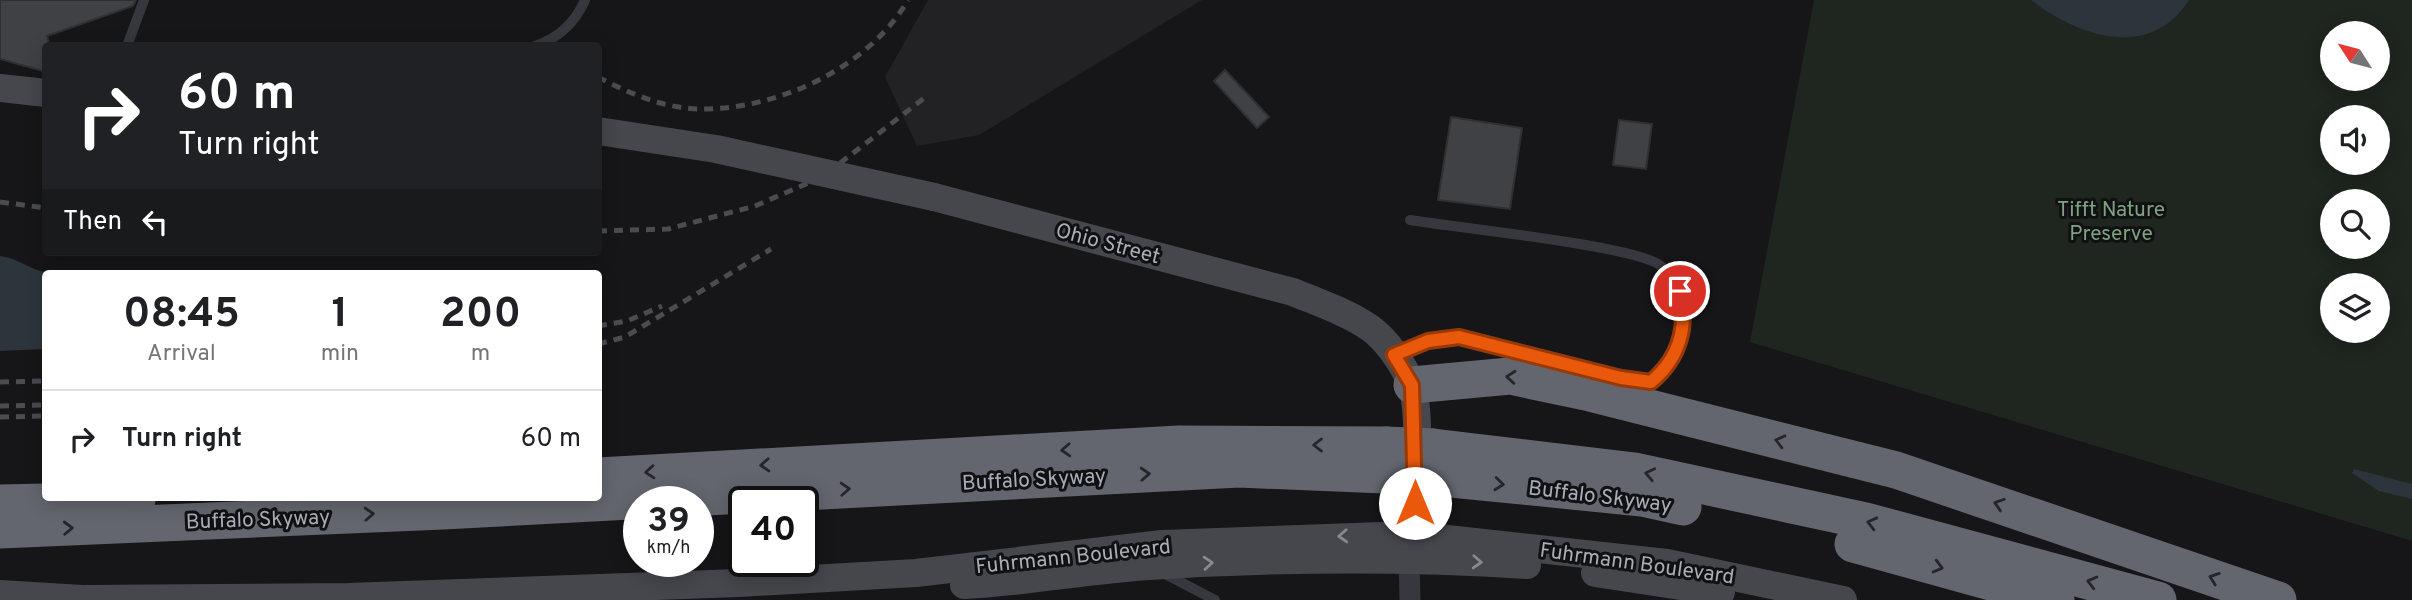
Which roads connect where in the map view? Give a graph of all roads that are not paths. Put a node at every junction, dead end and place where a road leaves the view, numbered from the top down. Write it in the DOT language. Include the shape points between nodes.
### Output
graph roads {
  1 [pos="144,0"];
  2 [pos="585,0"];
  3 [pos="128,42"];
  4 [pos="545,42"];
  5 [pos="0,88"];
  6 [pos="42,93"];
  7 [pos="602,132"];
  8 [pos="1410,220"];
  9 [pos="1403,370"];
  10 [pos="1385,460"];
  11 [pos="1432,462"];
  12 [pos="602,476"];
  13 [pos="82,501"];
  14 [pos="0,503"];
  15 [pos="0,530"];
  16 [pos="1410,546"];
  17 [pos="1139,567"];
  18 [pos="1000,580"];
  19 [pos="0,594"];
  20 [pos="298,599"];
  21 [pos="617,600"];
  22 [pos="1215,600"];
  23 [pos="1410,600"];
  24 [pos="1773,600"];
  25 [pos="1843,600"];
  26 [pos="2056,600"];
  27 [pos="2158,600"];
  28 [pos="2278,600"];
  1 -- 3 [label="lane"];
  2 -- 4 [label="lane" via="576,20"];
  5 -- 6 [label="street"];
  7 -- 9 [label="street, Ohio Street, bridge" via="716,149 934,197 1293,292 1372,330"];
  8 -- 9 [label="lane" via="1611,248 1660,265 1680,291 1686,316 1678,350 1651,382 1459,337 1428,341"];
  9 -- 16 [label="street" via="1415,503"];
  28 -- 9 [label="highway, one-way" via="1896,470 1510,376"];
  10 -- 11 [label="highway, Buffalo Skyway, bridge"];
  10 -- 12 [label="highway, Buffalo Skyway, one-way" via="1179,444"];
  15 -- 10 [label="highway, Buffalo Skyway, one-way"];
  11 -- 26 [label="highway, Buffalo Skyway, one-way" via="1642,498 1861,546"];
  27 -- 11 [label="highway, Buffalo Skyway, one-way" via="1866,521 1648,474"];
  13 -- 14 [label="highway, Buffalo Skyway"];
  17 -- 16 [label="street, Fuhrmann Boulevard, one-way"];
  16 -- 18 [label="street, Fuhrmann Boulevard, one-way" via="1161,544"];
  16 -- 23 [label="street"];
  16 -- 24 [label="street, Fuhrmann Boulevard, one-way"];
  16 -- 25 [label="street, Fuhrmann Boulevard" via="1667,563"];
  17 -- 18 [label="street, Fuhrmann Boulevard"];
  17 -- 22 [label="lane" via="1185,582"];
  18 -- 20 [label="street, Fuhrmann Boulevard" via="916,573"];
  18 -- 21 [label="street, Fuhrmann Boulevard" via="771,597"];
  19 -- 20 [label="street, Fuhrmann Boulevard"];
}
